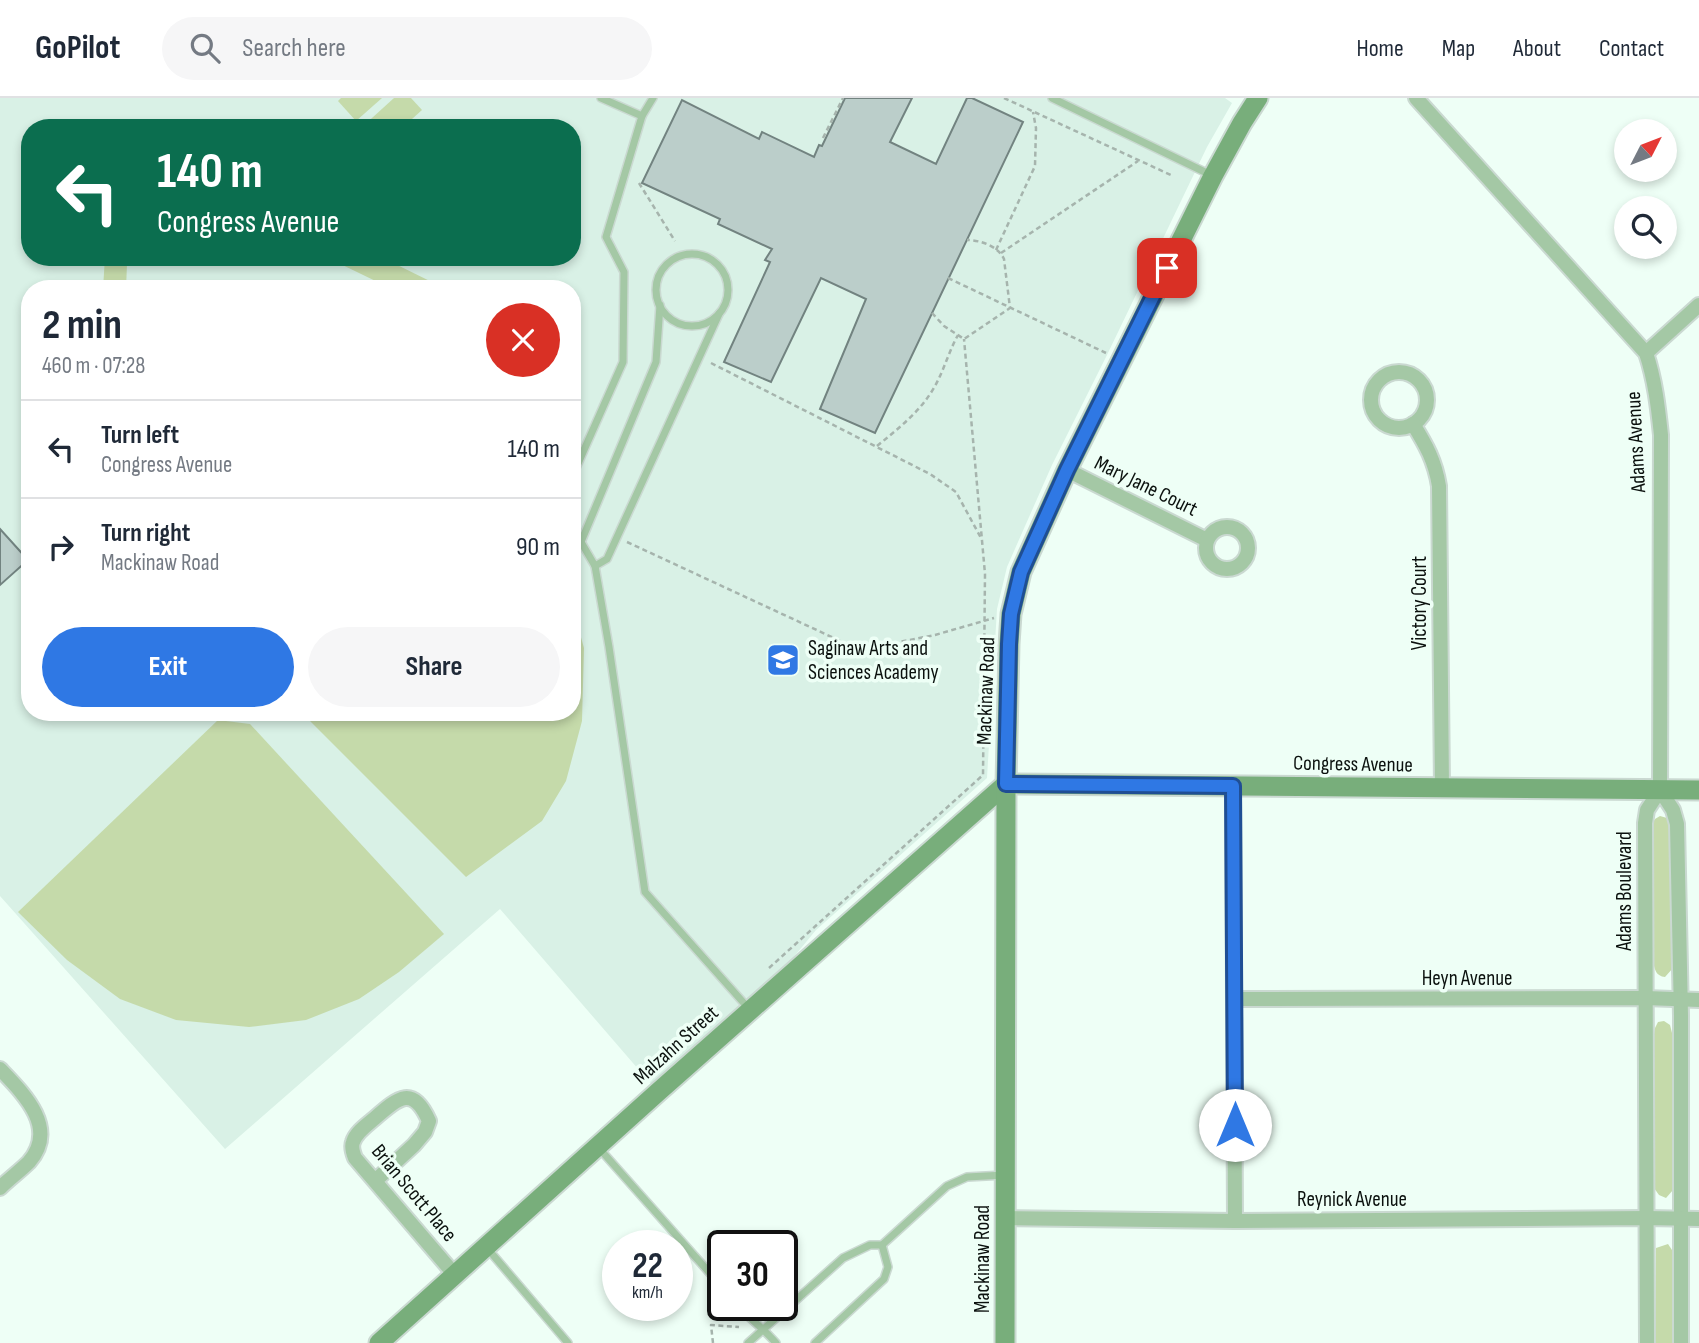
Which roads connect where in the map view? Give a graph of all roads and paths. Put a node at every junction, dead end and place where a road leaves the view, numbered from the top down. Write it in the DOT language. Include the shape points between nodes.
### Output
graph roads {
  1 [pos="601,98"];
  2 [pos="653,98"];
  3 [pos="843,98"];
  4 [pos="1004,98"];
  5 [pos="1052,98"];
  6 [pos="1258,98"];
  7 [pos="1416,98"];
  8 [pos="1033,112"];
  9 [pos="642,116"];
  10 [pos="823,138"];
  11 [pos="1139,160"];
  12 [pos="1173,176"];
  13 [pos="1213,176"];
  14 [pos="639,183"];
  15 [pos="967,240"];
  16 [pos="675,241"];
  17 [pos="996,250"];
  18 [pos="1001,253"];
  19 [pos="948,278"];
  20 [pos="660,305"];
  21 [pos="1699,305"];
  22 [pos="1010,308"];
  23 [pos="932,313"];
  24 [pos="719,314"];
  25 [pos="958,335"];
  26 [pos="964,339"];
  27 [pos="1646,353"];
  28 [pos="1122,360"];
  29 [pos="711,363"];
  30 [pos="1413,424"];
  31 [pos="876,447"];
  32 [pos="581,457"];
  33 [pos="1067,470"];
  34 [pos="1207,540"];
  35 [pos="624,541"];
  36 [pos="982,541"];
  37 [pos="581,542"];
  38 [pos="595,566"];
  39 [pos="1011,614"];
  40 [pos="985,621"];
  41 [pos="1006,784"];
  42 [pos="1233,786"];
  43 [pos="1441,788"];
  44 [pos="1660,790"];
  45 [pos="1699,790"];
  46 [pos="768,969"];
  47 [pos="1646,998"];
  48 [pos="1234,999"];
  49 [pos="1681,1000"];
  50 [pos="1699,1000"];
  51 [pos="750,1010"];
  52 [pos="0,1069"];
  53 [pos="597,1147"];
  54 [pos="1005,1175"];
  55 [pos="375,1181"];
  56 [pos="0,1188"];
  57 [pos="1005,1218"];
  58 [pos="1647,1218"];
  59 [pos="1681,1219"];
  60 [pos="1699,1219"];
  61 [pos="1235,1221"];
  62 [pos="882,1245"];
  63 [pos="486,1247"];
  64 [pos="707,1270"];
  65 [pos="456,1275"];
  66 [pos="754,1321"];
  67 [pos="739,1327"];
  68 [pos="763,1329"];
  69 [pos="379,1343"];
  70 [pos="568,1343"];
  71 [pos="713,1343"];
  72 [pos="748,1343"];
  73 [pos="776,1343"];
  74 [pos="815,1343"];
  75 [pos="1005,1343"];
  76 [pos="1647,1343"];
  77 [pos="1681,1343"];
  1 -- 9 [label="lane"];
  2 -- 9 [label="lane"];
  3 -- 10 [label="path"];
  4 -- 8 [label="path"];
  5 -- 13 [label="lane"];
  6 -- 13 [label="street, Mackinaw Road"];
  7 -- 27 [label="street, Adams Avenue"];
  8 -- 11 [label="path"];
  8 -- 17 [label="path" via="1035,166"];
  9 -- 32 [label="lane" via="606,237 624,272 623,362"];
  11 -- 12 [label="path"];
  11 -- 18 [label="path"];
  13 -- 28 [label="street, Mackinaw Road"];
  14 -- 16 [label="path"];
  15 -- 17 [label="path"];
  17 -- 18 [label="path"];
  18 -- 22 [label="path"];
  19 -- 22 [label="path"];
  20 -- 24 [label="lane" via="667,315 687,325 699,325"];
  20 -- 24 [label="lane" via="656,293 662,270 681,255 694,254 706,256 723,271 728,293"];
  20 -- 37 [label="lane" via="656,362"];
  21 -- 27 [label="street"];
  22 -- 26 [label="path"];
  22 -- 28 [label="path"];
  23 -- 25 [label="path"];
  24 -- 38 [label="lane" via="607,559"];
  25 -- 26 [label="path"];
  25 -- 31 [label="path" via="927,398"];
  26 -- 36 [label="path"];
  27 -- 44 [label="street, Adams Avenue" via="1661,435"];
  28 -- 33 [label="street, Mackinaw Road"];
  29 -- 31 [label="path"];
  30 -- 43 [label="street, Victory Court" via="1430,452 1439,486"];
  31 -- 36 [label="path" via="956,492"];
  33 -- 34 [label="street, Mary Jane Court"];
  33 -- 39 [label="street, Mackinaw Road" via="1021,572"];
  35 -- 40 [label="path" via="849,645 894,643"];
  36 -- 40 [label="path"];
  37 -- 38 [label="lane"];
  38 -- 51 [label="lane" via="645,892"];
  39 -- 40 [label="path"];
  39 -- 41 [label="street, Mackinaw Road"];
  40 -- 46 [label="path" via="983,775"];
  41 -- 42 [label="street, Congress Avenue"];
  41 -- 51 [label="street, Malzahn Street"];
  41 -- 54 [label="street, Mackinaw Road"];
  42 -- 43 [label="street, Congress Avenue"];
  42 -- 48 [label="street"];
  43 -- 44 [label="street, Congress Avenue"];
  44 -- 45 [label="street, Congress Avenue"];
  44 -- 47 [label="street, Adams Boulevard" via="1644,823"];
  44 -- 49 [label="street" via="1674,810 1677,824"];
  47 -- 48 [label="street, Heyn Avenue"];
  47 -- 49 [label="street, Heyn Avenue"];
  47 -- 58 [label="street, Adams Boulevard"];
  48 -- 61 [label="street"];
  49 -- 50 [label="street, Heyn Avenue"];
  49 -- 59 [label="street"];
  51 -- 53 [label="street, Malzahn Street"];
  52 -- 56 [label="street" via="28,1099 40,1132 29,1162"];
  53 -- 63 [label="street, Malzahn Street"];
  53 -- 64 [label="lane"];
  54 -- 57 [label="street, Mackinaw Road"];
  54 -- 62 [label="lane" via="967,1177 947,1186"];
  55 -- 55 [label="street, Brian Scott Place" via="355,1158 352,1142 391,1104 409,1098 417,1101 429,1121 425,1132"];
  55 -- 65 [label="street, Brian Scott Place"];
  57 -- 61 [label="street, Reynick Avenue"];
  57 -- 75 [label="street, Mackinaw Road"];
  58 -- 59 [label="street, Reynick Avenue"];
  58 -- 61 [label="street, Reynick Avenue"];
  58 -- 76 [label="street, Adams Boulevard"];
  59 -- 60 [label="street, Reynick Avenue"];
  59 -- 77 [label="street"];
  62 -- 68 [label="lane" via="870,1245 843,1258"];
  62 -- 74 [label="lane" via="888,1267 884,1279"];
  63 -- 65 [label="street, Malzahn Street"];
  63 -- 70 [label="lane"];
  65 -- 69 [label="street, Malzahn Street"];
  66 -- 68 [label="lane"];
  67 -- 71 [label="path" via="711,1325"];
  68 -- 72 [label="lane"];
  68 -- 73 [label="lane"];
}
